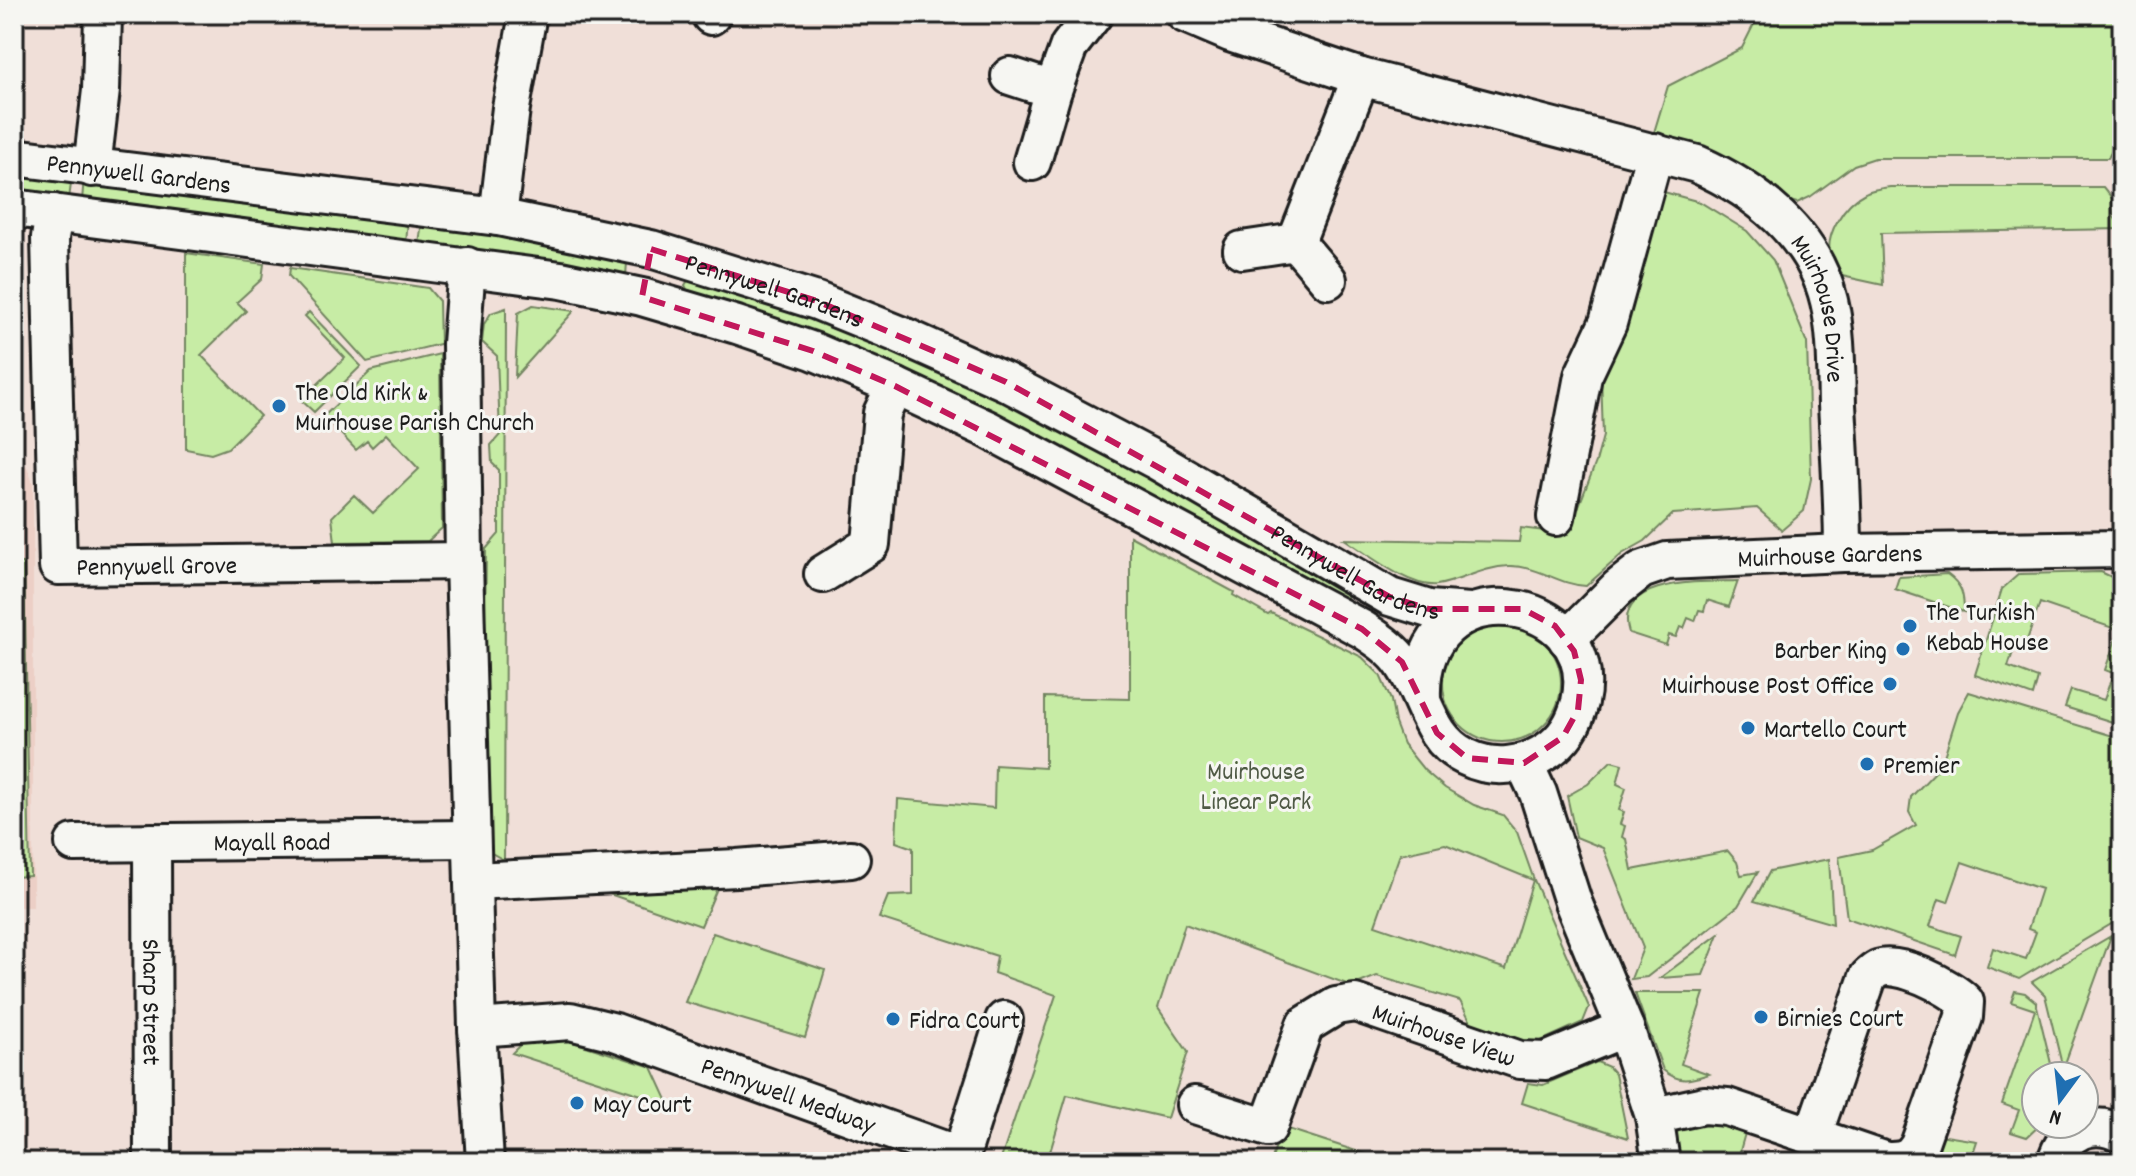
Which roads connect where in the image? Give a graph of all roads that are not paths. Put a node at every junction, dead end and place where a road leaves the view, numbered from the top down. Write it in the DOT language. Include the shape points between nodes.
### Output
graph roads {
  1 [pos="103,14"];
  2 [pos="528,14"];
  3 [pos="1094,14"];
  4 [pos="1185,14"];
  5 [pos="1234,23"];
  6 [pos="1010,76"];
  7 [pos="1361,77"];
  8 [pos="1053,90"];
  9 [pos="1655,152"];
  10 [pos="14,157"];
  11 [pos="1032,162"];
  12 [pos="92,168"];
  13 [pos="14,208"];
  14 [pos="54,213"];
  15 [pos="498,217"];
  16 [pos="1296,242"];
  17 [pos="651,249"];
  18 [pos="1242,250"];
  19 [pos="467,266"];
  20 [pos="1328,280"];
  21 [pos="642,297"];
  22 [pos="895,386"];
  23 [pos="1556,517"];
  24 [pos="2122,549"];
  25 [pos="1843,553"];
  26 [pos="464,561"];
  27 [pos="823,574"];
  28 [pos="1470,612"];
  29 [pos="1567,639"];
  30 [pos="1422,698"];
  31 [pos="1524,763"];
  32 [pos="471,839"];
  33 [pos="152,842"];
  34 [pos="74,843"];
  35 [pos="851,859"];
  36 [pos="473,881"];
  37 [pos="1004,1020"];
  38 [pos="477,1028"];
  39 [pos="1625,1028"];
  40 [pos="1195,1105"];
  41 [pos="1654,1116"];
  42 [pos="2122,1134"];
  43 [pos="1813,1135"];
  44 [pos="153,1162"];
  45 [pos="485,1162"];
  46 [pos="1661,1162"];
  47 [pos="2056,1162"];
  1 -- 12 [label="street"];
  2 -- 15 [label="street"];
  3 -- 8 [label="street" via="1069,46"];
  4 -- 5 [label="street, Muirhouse Drive"];
  5 -- 7 [label="street, Muirhouse Drive"];
  6 -- 8 [label="street"];
  7 -- 9 [label="street, Muirhouse Drive"];
  7 -- 16 [label="street"];
  8 -- 11 [label="street"];
  9 -- 23 [label="street" via="1608,323 1583,376"];
  9 -- 25 [label="street, Muirhouse Drive" via="1697,164 1751,194 1792,227 1823,284 1834,341"];
  10 -- 12 [label="street, Pennywell Gardens"];
  12 -- 15 [label="street, Pennywell Gardens"];
  13 -- 14 [label="street, Pennywell Gardens"];
  14 -- 19 [label="street, Pennywell Gardens"];
  14 -- 26 [label="street, Pennywell Grove" via="50,238 58,566"];
  15 -- 17 [label="street, Pennywell Gardens"];
  16 -- 18 [label="street"];
  16 -- 20 [label="street"];
  17 -- 21 [label="street"];
  17 -- 28 [label="street, Pennywell Gardens" via="817,301 901,335 1006,382 1157,461 1390,597 1429,609"];
  19 -- 21 [label="street, Pennywell Gardens"];
  19 -- 26 [label="street" via="461,344"];
  21 -- 22 [label="street, Pennywell Gardens" via="813,351"];
  22 -- 27 [label="street" via="882,413 885,545"];
  22 -- 30 [label="street, Pennywell Gardens" via="987,429 1362,629 1402,662"];
  24 -- 25 [label="street, Muirhouse Gardens"];
  25 -- 29 [label="street, Muirhouse Gardens" via="1667,561 1629,579"];
  26 -- 32 [label="street"];
  28 -- 29 [label="street, Pennywell Gardens" via="1523,609"];
  28 -- 30 [label="street, Pennywell Gardens" via="1442,632 1432,647"];
  29 -- 31 [label="street" via="1581,680 1578,710 1552,748"];
  30 -- 31 [label="street, Pennywell Gardens" via="1437,733 1459,753 1486,764"];
  31 -- 39 [label="street"];
  32 -- 33 [label="street, Mayall Road"];
  32 -- 36 [label="street"];
  33 -- 34 [label="street, Mayall Road"];
  33 -- 44 [label="street, Sharp Street"];
  35 -- 36 [label="street"];
  36 -- 38 [label="street"];
  37 -- 38 [label="street, Pennywell Medway" via="961,1156 615,1032 570,1021"];
  38 -- 45 [label="street"];
  39 -- 40 [label="street, Muirhouse View" via="1534,1062 1355,1003 1336,1006 1305,1025 1268,1128"];
  39 -- 41 [label="street"];
  41 -- 43 [label="street" via="1704,1105 1727,1107"];
  41 -- 46 [label="street"];
  42 -- 47 [label="street" via="2083,1129 2061,1147"];
  43 -- 43 [label="street" via="1886,1161 1912,1157 1965,1002 1944,984 1894,968 1879,968 1868,977"];
}
